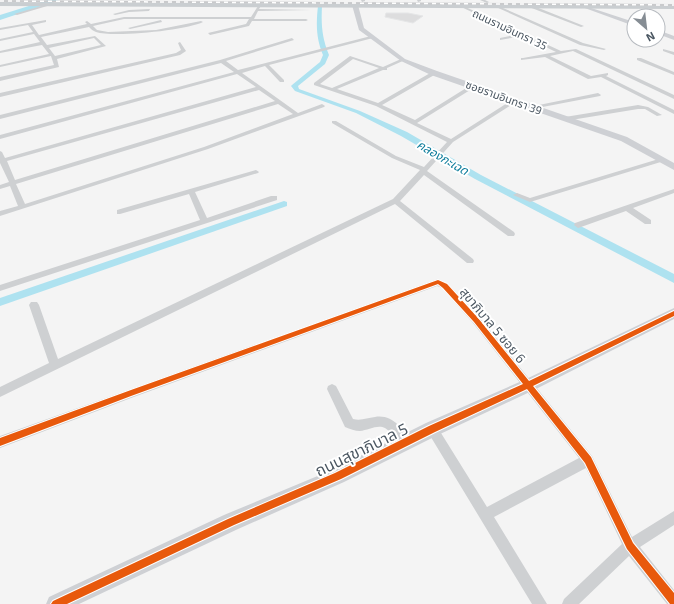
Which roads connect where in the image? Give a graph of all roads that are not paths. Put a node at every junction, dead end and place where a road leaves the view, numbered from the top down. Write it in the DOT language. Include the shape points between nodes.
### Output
graph roads {
  1 [pos="254,0"];
  2 [pos="363,0"];
  3 [pos="419,1"];
  4 [pos="484,1"];
  5 [pos="609,1"];
  6 [pos="118,2"];
  7 [pos="674,2"];
  8 [pos="528,3"];
  9 [pos="0,4"];
  10 [pos="48,4"];
  11 [pos="161,4"];
  12 [pos="355,5"];
  13 [pos="460,5"];
  14 [pos="497,6"];
  15 [pos="584,6"];
  16 [pos="258,7"];
  17 [pos="674,7"];
  18 [pos="149,10"];
  19 [pos="309,10"];
  20 [pos="16,14"];
  21 [pos="108,15"];
  22 [pos="93,18"];
  23 [pos="144,18"];
  24 [pos="178,18"];
  25 [pos="216,19"];
  26 [pos="252,19"];
  27 [pos="306,20"];
  28 [pos="45,21"];
  29 [pos="626,21"];
  30 [pos="29,24"];
  31 [pos="514,24"];
  32 [pos="91,26"];
  33 [pos="504,26"];
  34 [pos="582,26"];
  35 [pos="0,29"];
  36 [pos="41,29"];
  37 [pos="35,33"];
  38 [pos="108,33"];
  39 [pos="210,34"];
  40 [pos="523,35"];
  41 [pos="371,37"];
  42 [pos="292,39"];
  43 [pos="502,39"];
  44 [pos="0,40"];
  45 [pos="180,43"];
  46 [pos="44,45"];
  47 [pos="604,49"];
  48 [pos="665,50"];
  49 [pos="0,52"];
  50 [pos="560,52"];
  51 [pos="674,54"];
  52 [pos="545,55"];
  53 [pos="52,56"];
  54 [pos="523,59"];
  55 [pos="639,59"];
  56 [pos="404,60"];
  57 [pos="222,61"];
  58 [pos="0,66"];
  59 [pos="266,66"];
  60 [pos="674,66"];
  61 [pos="385,69"];
  62 [pos="663,69"];
  63 [pos="619,71"];
  64 [pos="238,73"];
  65 [pos="434,73"];
  66 [pos="52,74"];
  67 [pos="674,74"];
  68 [pos="601,75"];
  69 [pos="0,79"];
  70 [pos="282,81"];
  71 [pos="57,83"];
  72 [pos="474,86"];
  73 [pos="259,88"];
  74 [pos="331,90"];
  75 [pos="0,95"];
  76 [pos="598,95"];
  77 [pos="668,95"];
  78 [pos="674,98"];
  79 [pos="650,99"];
  80 [pos="514,100"];
  81 [pos="278,102"];
  82 [pos="378,105"];
  83 [pos="322,106"];
  84 [pos="532,107"];
  85 [pos="674,112"];
  86 [pos="298,115"];
  87 [pos="659,115"];
  88 [pos="0,116"];
  89 [pos="565,119"];
  90 [pos="334,122"];
  91 [pos="415,122"];
  92 [pos="0,137"];
  93 [pos="452,141"];
  94 [pos="0,153"];
  95 [pos="662,160"];
  96 [pos="2,161"];
  97 [pos="674,167"];
  98 [pos="425,171"];
  99 [pos="256,172"];
  100 [pos="13,183"];
  101 [pos="0,187"];
  102 [pos="674,191"];
  103 [pos="190,192"];
  104 [pos="517,195"];
  105 [pos="274,198"];
  106 [pos="396,201"];
  107 [pos="22,206"];
  108 [pos="626,207"];
  109 [pos="120,212"];
  110 [pos="0,214"];
  111 [pos="204,220"];
  112 [pos="648,222"];
  113 [pos="578,225"];
  114 [pos="512,234"];
  115 [pos="470,261"];
  116 [pos="0,288"];
  117 [pos="34,305"];
  118 [pos="674,313"];
  119 [pos="55,366"];
  120 [pos="529,385"];
  121 [pos="332,389"];
  122 [pos="0,392"];
  123 [pos="432,429"];
  124 [pos="0,442"];
  125 [pos="404,443"];
  126 [pos="588,460"];
  127 [pos="486,514"];
  128 [pos="674,517"];
  129 [pos="630,546"];
  130 [pos="674,600"];
  131 [pos="56,604"];
  132 [pos="540,604"];
  133 [pos="569,604"];
  1 -- 2 [label="main road"];
  2 -- 3 [label="main road"];
  3 -- 4 [label="main road"];
  4 -- 8 [label="main road"];
  5 -- 7 [label="main road"];
  5 -- 8 [label="main road"];
  6 -- 10 [label="main road"];
  6 -- 11 [label="main road"];
  8 -- 14 [label="main road"];
  8 -- 15 [label="main road"];
  8 -- 34 [label="street"];
  9 -- 10 [label="main road"];
  10 -- 20 [label="street"];
  11 -- 16 [label="main road"];
  11 -- 23 [label="street"];
  12 -- 13 [label="main road"];
  12 -- 16 [label="main road"];
  12 -- 41 [label="street, ซอยรามอินทรา 39" via="361,29"];
  13 -- 14 [label="main road"];
  13 -- 33 [label="street, ถนนรามอินทรา 35"];
  14 -- 47 [label="street" via="582,44"];
  15 -- 17 [label="main road"];
  15 -- 29 [label="street"];
  16 -- 19 [label="street"];
  16 -- 26 [label="street"];
  18 -- 21 [label="street"];
  22 -- 32 [label="street" via="85,20"];
  23 -- 24 [label="street"];
  23 -- 32 [label="street"];
  24 -- 25 [label="street"];
  24 -- 38 [label="street"];
  25 -- 26 [label="street"];
  25 -- 38 [label="street" via="156,32"];
  26 -- 27 [label="street"];
  26 -- 39 [label="street" via="245,26"];
  28 -- 30 [label="street"];
  30 -- 35 [label="street"];
  30 -- 37 [label="street"];
  31 -- 33 [label="street"];
  32 -- 37 [label="street"];
  32 -- 38 [label="street" via="96,31"];
  33 -- 40 [label="street, ถนนรามอินทรา 35"];
  36 -- 37 [label="street"];
  37 -- 44 [label="street"];
  37 -- 46 [label="street"];
  40 -- 43 [label="street"];
  40 -- 50 [label="street, ถนนรามอินทรา 35"];
  41 -- 56 [label="street, ซอยรามอินทรา 39"];
  41 -- 59 [label="street"];
  42 -- 57 [label="street"];
  45 -- 71 [label="street" via="184,50 182,52"];
  46 -- 49 [label="street"];
  46 -- 53 [label="street"];
  46 -- 53 [label="street" via="95,37 104,46"];
  48 -- 51 [label="street"];
  50 -- 52 [label="street"];
  50 -- 63 [label="street" via="574,50"];
  52 -- 54 [label="street"];
  52 -- 68 [label="street" via="590,78"];
  53 -- 58 [label="street"];
  53 -- 69 [label="street" via="56,67"];
  55 -- 62 [label="street"];
  56 -- 61 [label="street"];
  56 -- 65 [label="street, ซอยรามอินทรา 39"];
  57 -- 64 [label="street"];
  57 -- 88 [label="street"];
  59 -- 64 [label="street"];
  59 -- 70 [label="street"];
  60 -- 62 [label="street"];
  61 -- 74 [label="street"];
  61 -- 74 [label="street" via="352,56 316,83"];
  62 -- 67 [label="street"];
  63 -- 68 [label="street"];
  63 -- 77 [label="street"];
  64 -- 73 [label="street"];
  64 -- 92 [label="street"];
  65 -- 72 [label="street, ซอยรามอินทรา 39"];
  65 -- 82 [label="street"];
  66 -- 71 [label="street"];
  68 -- 79 [label="street"];
  71 -- 75 [label="street"];
  72 -- 80 [label="street, ซอยรามอินทรา 39"];
  72 -- 91 [label="street"];
  73 -- 81 [label="street"];
  73 -- 96 [label="street"];
  74 -- 82 [label="street"];
  76 -- 84 [label="street"];
  77 -- 78 [label="street"];
  77 -- 79 [label="street"];
  79 -- 85 [label="street"];
  80 -- 84 [label="street, ซอยรามอินทรา 39"];
  80 -- 93 [label="street"];
  81 -- 86 [label="street"];
  81 -- 100 [label="street"];
  82 -- 91 [label="street"];
  83 -- 86 [label="street"];
  84 -- 89 [label="street, ซอยรามอินทรา 39"];
  86 -- 107 [label="street" via="206,148"];
  87 -- 89 [label="street" via="638,107"];
  89 -- 95 [label="street, ซอยรามอินทรา 39" via="624,139"];
  90 -- 98 [label="street" via="394,157"];
  91 -- 93 [label="street" via="413,123"];
  93 -- 98 [label="street"];
  94 -- 96 [label="street"];
  95 -- 97 [label="street, ซอยรามอินทรา 39"];
  95 -- 104 [label="street" via="530,200"];
  96 -- 100 [label="street"];
  98 -- 106 [label="street"];
  98 -- 114 [label="street"];
  99 -- 103 [label="street"];
  100 -- 101 [label="street"];
  100 -- 107 [label="street"];
  102 -- 108 [label="street"];
  103 -- 109 [label="street"];
  103 -- 111 [label="street"];
  105 -- 111 [label="street"];
  106 -- 115 [label="street"];
  106 -- 119 [label="street"];
  107 -- 110 [label="street"];
  108 -- 112 [label="street"];
  108 -- 113 [label="street"];
  111 -- 116 [label="street"];
  117 -- 119 [label="street"];
  118 -- 120 [label="street, ถนนสุขาภิบาล 5"];
  119 -- 122 [label="street"];
  120 -- 123 [label="street, ถนนสุขาภิบาล 5"];
  120 -- 124 [label="street, สุขาภิบาล 5 ซอย 6" via="445,286 438,282"];
  120 -- 126 [label="street, สุขาภิบาล 5 ซอย 6"];
  121 -- 125 [label="street" via="349,423 359,425 385,422"];
  123 -- 125 [label="street, ถนนสุขาภิบาล 5"];
  123 -- 127 [label="street"];
  125 -- 131 [label="street, ถนนสุขาภิบาล 5" via="338,476 231,522"];
  126 -- 127 [label="street"];
  126 -- 129 [label="street, สุขาภิบาล 5 ซอย 6"];
  127 -- 132 [label="street"];
  128 -- 129 [label="street"];
  129 -- 130 [label="street, สุขาภิบาล 5 ซอย 6"];
  129 -- 133 [label="street"];
}
